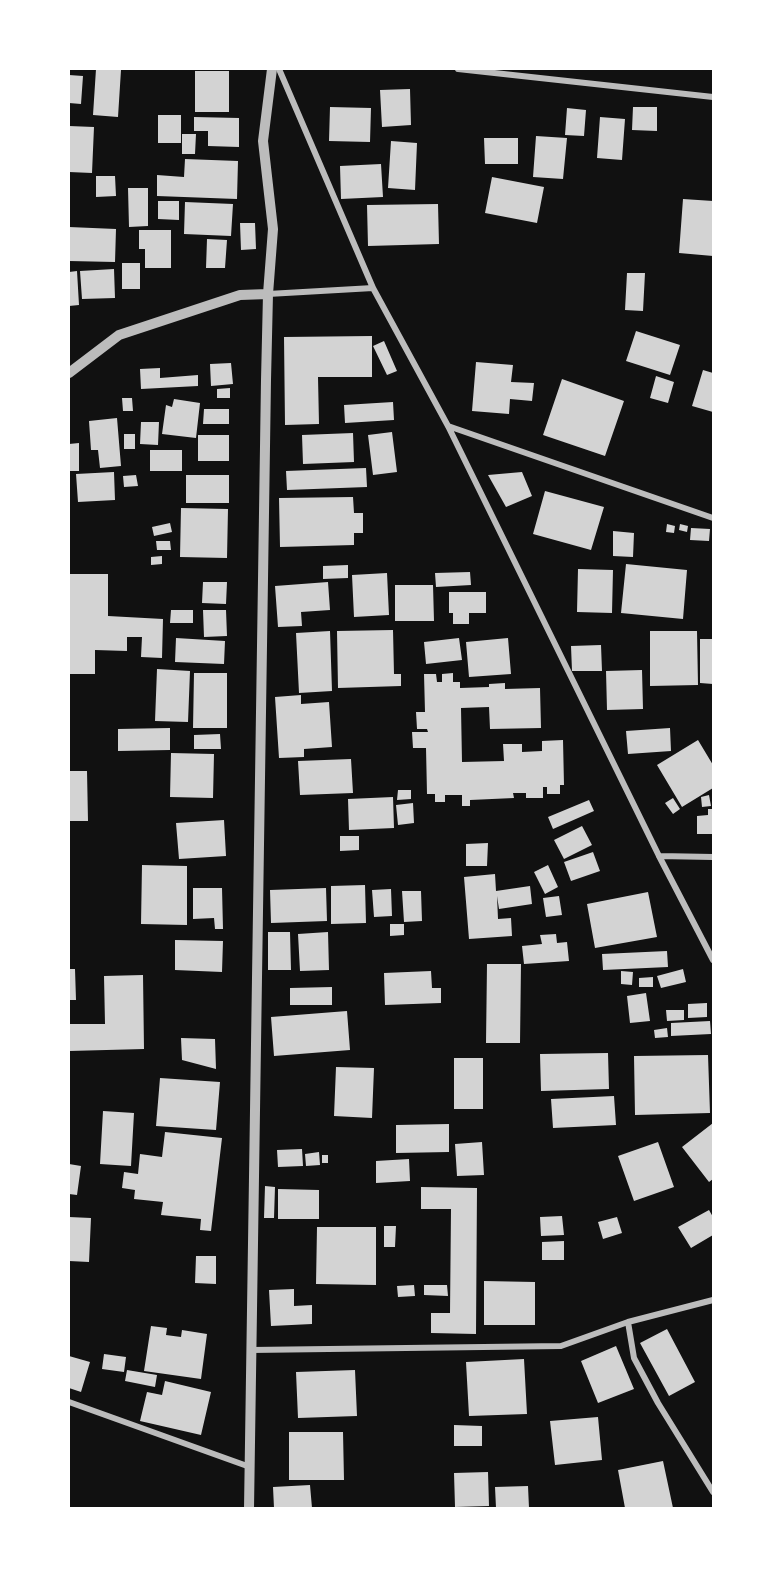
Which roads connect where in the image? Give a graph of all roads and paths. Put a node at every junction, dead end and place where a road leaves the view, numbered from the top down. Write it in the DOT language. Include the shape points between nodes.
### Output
graph roads {
  1 [pos="272,69"];
  2 [pos="279,69"];
  3 [pos="458,69"];
  4 [pos="713,97"];
  5 [pos="373,288"];
  6 [pos="268,294"];
  7 [pos="69,372"];
  8 [pos="448,426"];
  9 [pos="713,518"];
  10 [pos="659,856"];
  11 [pos="713,857"];
  12 [pos="713,960"];
  13 [pos="713,1299"];
  14 [pos="628,1322"];
  15 [pos="251,1350"];
  16 [pos="69,1402"];
  17 [pos="250,1467"];
  18 [pos="713,1492"];
  19 [pos="249,1508"];
  1 -- 6 [label="street" via="263,141 273,229"];
  2 -- 5 [label="street"];
  3 -- 4 [label="street"];
  5 -- 6 [label="street"];
  5 -- 8 [label="street"];
  6 -- 7 [label="street" via="240,294 119,335"];
  6 -- 15 [label="street"];
  8 -- 9 [label="street"];
  8 -- 10 [label="street"];
  10 -- 11 [label="street"];
  10 -- 12 [label="street"];
  13 -- 14 [label="street"];
  14 -- 15 [label="street" via="561,1346"];
  14 -- 18 [label="street" via="634,1358"];
  15 -- 17 [label="street"];
  16 -- 17 [label="street"];
  17 -- 19 [label="street"];
}
